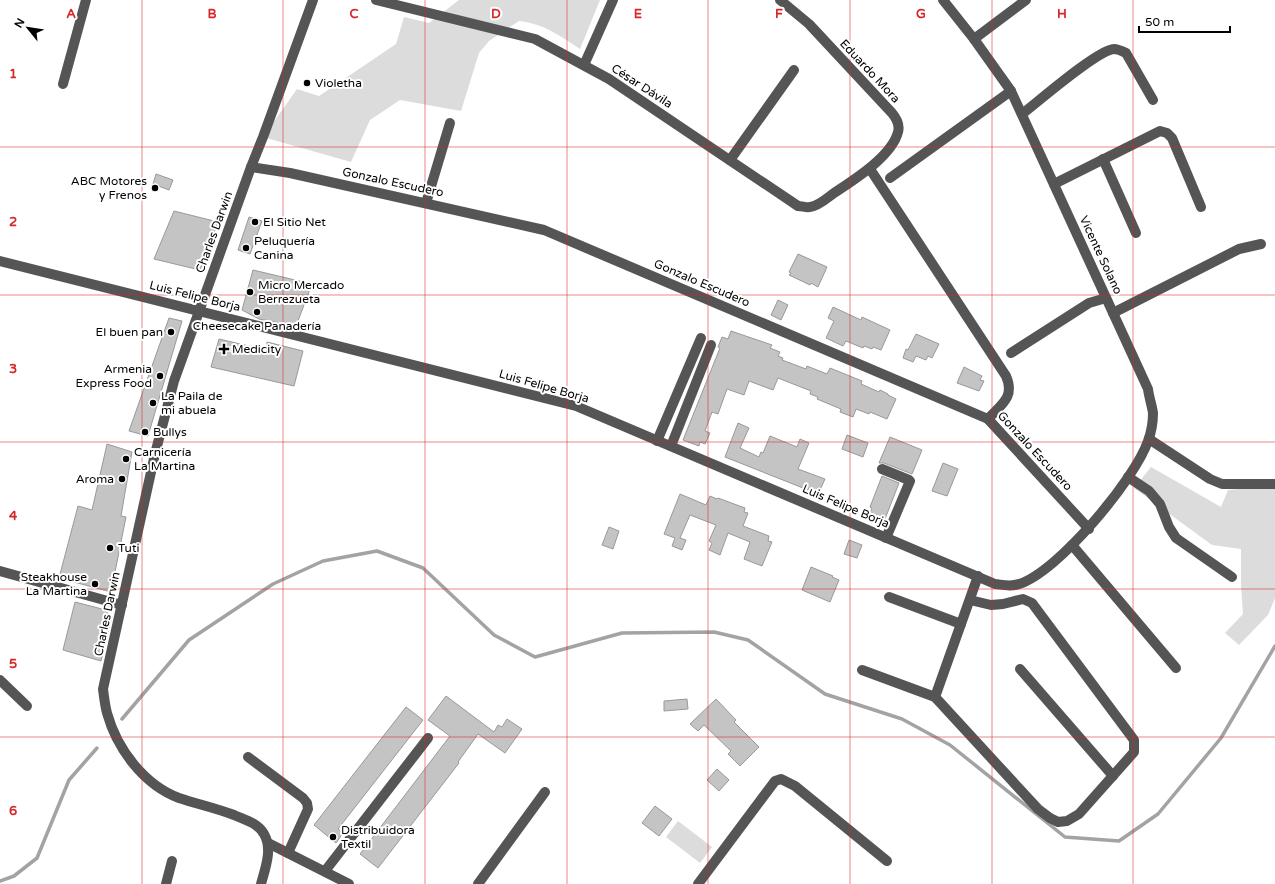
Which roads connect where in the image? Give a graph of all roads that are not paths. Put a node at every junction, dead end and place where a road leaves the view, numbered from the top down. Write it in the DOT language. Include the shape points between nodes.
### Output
graph roads {
  1 [pos="86,0"];
  2 [pos="313,0"];
  3 [pos="376,0"];
  4 [pos="613,0"];
  5 [pos="780,0"];
  6 [pos="943,0"];
  7 [pos="1026,0"];
  8 [pos="974,39"];
  9 [pos="584,65"];
  10 [pos="794,70"];
  11 [pos="63,84"];
  12 [pos="1011,91"];
  13 [pos="1153,100"];
  14 [pos="1022,114"];
  15 [pos="450,123"];
  16 [pos="1103,159"];
  17 [pos="730,160"];
  18 [pos="251,167"];
  19 [pos="870,168"];
  20 [pos="890,178"];
  21 [pos="1054,184"];
  22 [pos="426,203"];
  23 [pos="1201,206"];
  24 [pos="1136,233"];
  25 [pos="1261,244"];
  26 [pos="0,261"];
  27 [pos="1106,298"];
  28 [pos="199,311"];
  29 [pos="1113,313"];
  30 [pos="701,338"];
  31 [pos="711,345"];
  32 [pos="1011,353"];
  33 [pos="988,418"];
  34 [pos="1149,439"];
  35 [pos="657,441"];
  36 [pos="671,446"];
  37 [pos="882,469"];
  38 [pos="1128,477"];
  39 [pos="1275,484"];
  40 [pos="1089,529"];
  41 [pos="886,538"];
  42 [pos="1072,545"];
  43 [pos="0,571"];
  44 [pos="978,576"];
  45 [pos="1232,577"];
  46 [pos="889,597"];
  47 [pos="970,600"];
  48 [pos="122,605"];
  49 [pos="961,624"];
  50 [pos="1176,668"];
  51 [pos="1020,669"];
  52 [pos="862,670"];
  53 [pos="2,686"];
  54 [pos="935,697"];
  55 [pos="26,706"];
  56 [pos="428,738"];
  57 [pos="248,757"];
  58 [pos="1113,776"];
  59 [pos="545,792"];
  60 [pos="268,843"];
  61 [pos="288,853"];
  62 [pos="172,861"];
  63 [pos="887,861"];
  64 [pos="326,871"];
  65 [pos="166,884"];
  66 [pos="261,884"];
  67 [pos="349,884"];
  68 [pos="478,884"];
  69 [pos="698,884"];
  1 -- 11 [label="street"];
  2 -- 18 [label="street, Charles Darwin"];
  3 -- 9 [label="street, César Dávila" via="535,38"];
  4 -- 9 [label="street"];
  5 -- 19 [label="street, Eduardo Mora" via="809,24 896,118 899,124 897,137"];
  6 -- 8 [label="street, Vicente Solano"];
  7 -- 8 [label="street"];
  8 -- 12 [label="street, Vicente Solano"];
  9 -- 17 [label="street, César Dávila"];
  10 -- 17 [label="street"];
  12 -- 14 [label="street, Vicente Solano"];
  12 -- 20 [label="street"];
  13 -- 14 [label="street" via="1126,53 1113,49 1084,65"];
  14 -- 21 [label="street, Vicente Solano"];
  15 -- 22 [label="street"];
  16 -- 21 [label="street"];
  16 -- 23 [label="street" via="1160,131 1166,133 1172,138"];
  16 -- 24 [label="street"];
  17 -- 19 [label="street, César Dávila" via="798,206 810,208"];
  18 -- 22 [label="street, Gonzalo Escudero"];
  18 -- 28 [label="street, Charles Darwin"];
  19 -- 33 [label="street" via="1006,376 1010,389 1009,396"];
  21 -- 27 [label="street, Vicente Solano"];
  22 -- 33 [label="street, Gonzalo Escudero" via="544,230"];
  25 -- 29 [label="street" via="1239,249"];
  26 -- 28 [label="street, Luis Felipe Borja"];
  27 -- 29 [label="street, Vicente Solano"];
  27 -- 32 [label="street" via="1089,303"];
  28 -- 35 [label="street, Luis Felipe Borja" via="576,406"];
  28 -- 48 [label="street, Charles Darwin" via="174,381 155,454"];
  29 -- 34 [label="street, Vicente Solano" via="1148,389 1153,414"];
  30 -- 35 [label="street"];
  31 -- 36 [label="street"];
  33 -- 40 [label="street, Gonzalo Escudero"];
  34 -- 38 [label="street, Vicente Solano"];
  34 -- 39 [label="street" via="1210,479 1222,484"];
  35 -- 36 [label="street, Luis Felipe Borja"];
  36 -- 41 [label="street, Luis Felipe Borja"];
  37 -- 41 [label="street" via="910,482"];
  38 -- 40 [label="street, Vicente Solano"];
  38 -- 45 [label="street" via="1149,491 1160,504 1176,538"];
  40 -- 42 [label="street, Luis Felipe Borja"];
  41 -- 44 [label="street, Luis Felipe Borja"];
  42 -- 44 [label="street, Luis Felipe Borja" via="1050,566 1034,578 1020,584 995,584"];
  42 -- 50 [label="street"];
  43 -- 48 [label="street"];
  44 -- 47 [label="street"];
  46 -- 49 [label="street"];
  47 -- 49 [label="street"];
  47 -- 58 [label="street" via="991,605 1023,599 1032,603 1134,740 1134,752"];
  48 -- 60 [label="street, Charles Darwin" via="103,689 106,713 123,751 133,765 160,787 178,797 254,824 264,834"];
  49 -- 54 [label="street"];
  51 -- 58 [label="street"];
  52 -- 54 [label="street"];
  53 -- 55 [label="street"];
  54 -- 58 [label="street" via="1038,809 1058,822 1067,821 1079,814"];
  56 -- 64 [label="street"];
  57 -- 61 [label="street" via="308,803 308,809"];
  59 -- 68 [label="street"];
  60 -- 61 [label="street, Charles Darwin"];
  60 -- 66 [label="street"];
  61 -- 64 [label="street, Charles Darwin"];
  62 -- 65 [label="street"];
  63 -- 69 [label="street" via="796,786 781,779 775,781"];
  64 -- 67 [label="street, Charles Darwin"];
}
